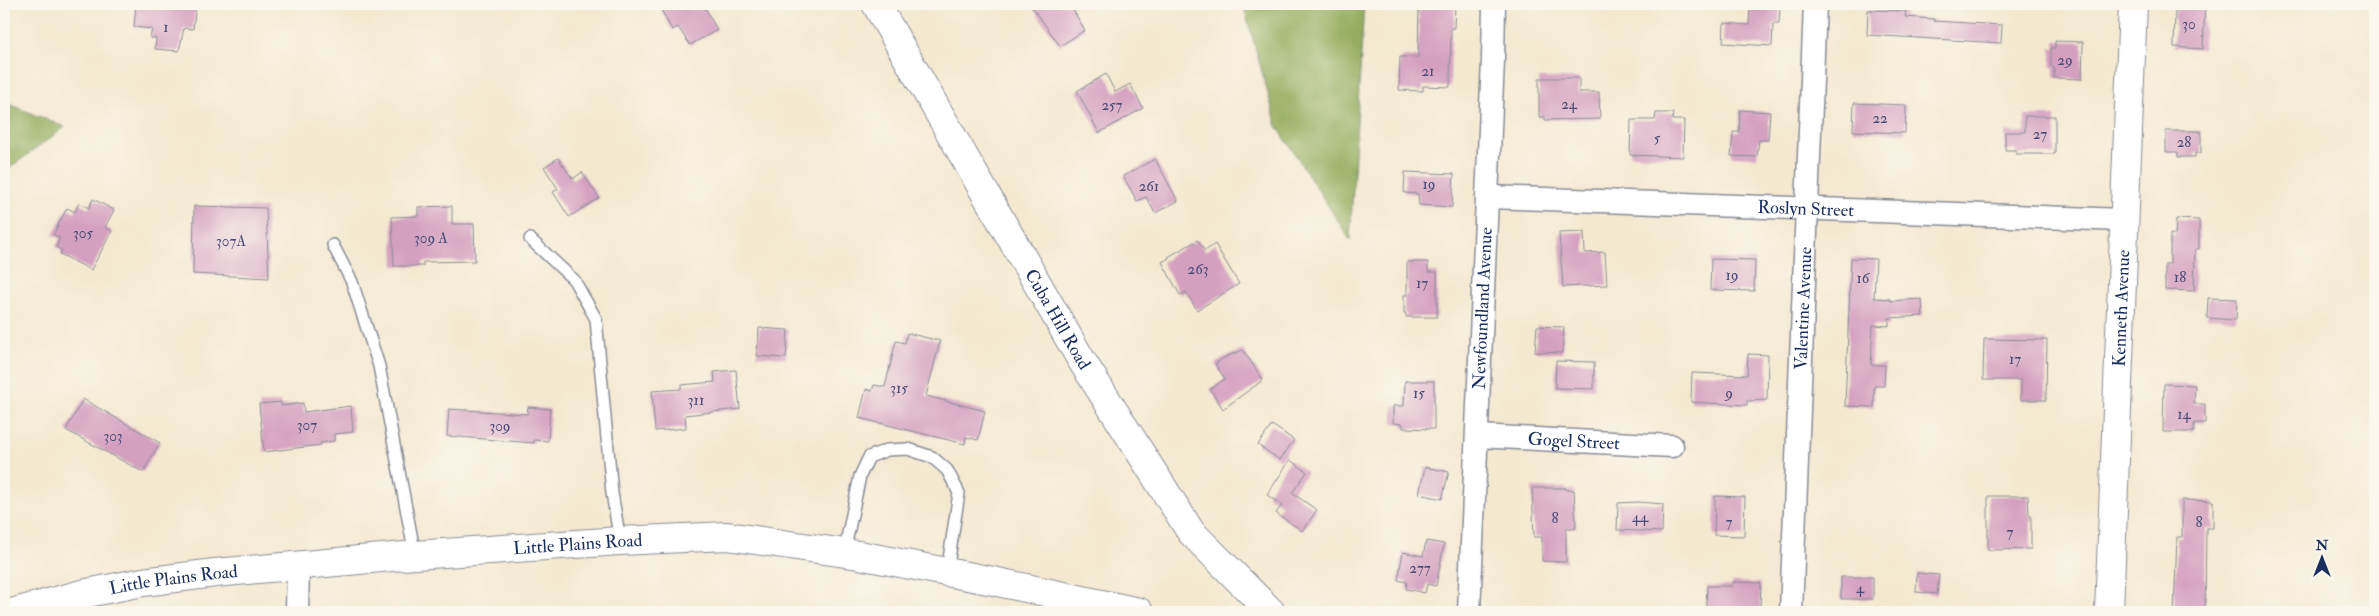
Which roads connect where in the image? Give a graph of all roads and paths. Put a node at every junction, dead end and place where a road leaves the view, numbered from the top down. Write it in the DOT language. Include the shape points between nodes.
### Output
graph roads {
  1 [pos="876,4"];
  2 [pos="1494,4"];
  3 [pos="1815,4"];
  4 [pos="2133,4"];
  5 [pos="1488,196"];
  6 [pos="1807,207"];
  7 [pos="2124,220"];
  8 [pos="530,239"];
  9 [pos="333,245"];
  10 [pos="1478,436"];
  11 [pos="1672,446"];
  12 [pos="620,540"];
  13 [pos="844,553"];
  14 [pos="415,555"];
  15 [pos="298,565"];
  16 [pos="947,572"];
  17 [pos="15,612"];
  18 [pos="297,612"];
  19 [pos="1139,612"];
  20 [pos="1271,612"];
  21 [pos="1469,612"];
  22 [pos="1792,612"];
  23 [pos="2109,612"];
  1 -- 20 [label="street, Cuba Hill Road" via="1082,361 1191,532"];
  2 -- 5 [label="street, Newfoundland Avenue"];
  3 -- 6 [label="street, Valentine Avenue"];
  4 -- 7 [label="street, Kenneth Avenue"];
  5 -- 6 [label="street, Roslyn Street"];
  5 -- 10 [label="street, Newfoundland Avenue"];
  6 -- 7 [label="street, Roslyn Street"];
  6 -- 22 [label="street, Valentine Avenue"];
  7 -- 23 [label="street, Kenneth Avenue"];
  8 -- 12 [label="lane" via="574,280 596,319 612,493"];
  9 -- 14 [label="lane" via="352,282 379,366"];
  10 -- 11 [label="street, Gogel Street"];
  10 -- 21 [label="street, Newfoundland Avenue"];
  12 -- 13 [label="street, Little Plains Road" via="727,536"];
  12 -- 14 [label="street, Little Plains Road"];
  13 -- 16 [label="street, Little Plains Road"];
  13 -- 16 [label="lane" via="860,476 869,457 887,450 908,449 932,457 946,470 959,493"];
  14 -- 15 [label="street, Little Plains Road"];
  15 -- 17 [label="street, Little Plains Road" via="143,582"];
  15 -- 18 [label="street"];
  16 -- 19 [label="street, Little Plains Road"];
}
